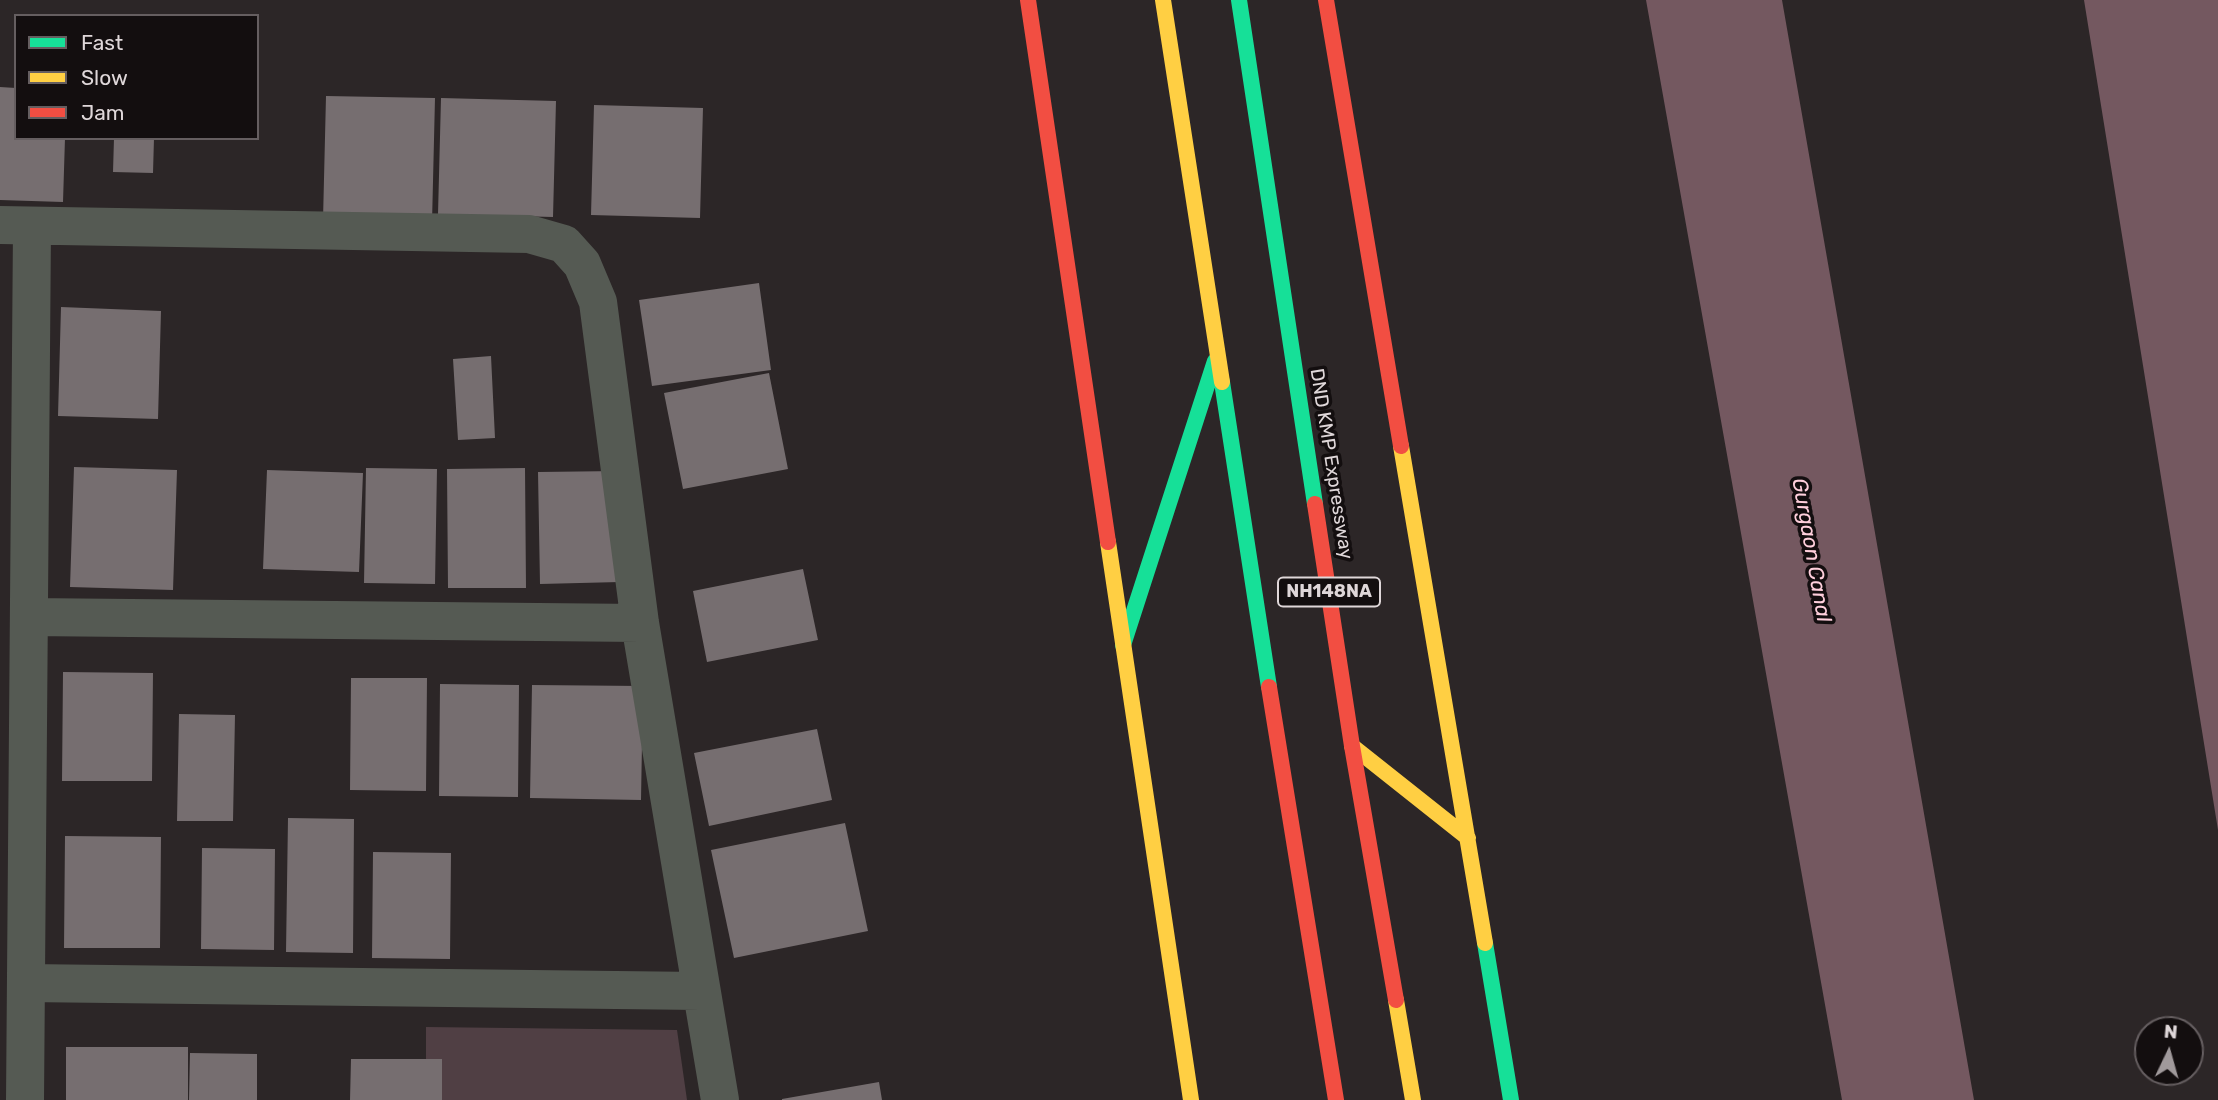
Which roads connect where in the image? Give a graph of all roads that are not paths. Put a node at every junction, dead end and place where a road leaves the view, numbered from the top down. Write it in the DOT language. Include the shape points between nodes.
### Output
graph roads {
  1 [pos="1028,0"];
  2 [pos="1163,0"];
  3 [pos="1239,0"];
  4 [pos="1326,0"];
  5 [pos="16,226"];
  6 [pos="1218,353"];
  7 [pos="29,617"];
  8 [pos="640,623"];
  9 [pos="1123,645"];
  10 [pos="1352,746"];
  11 [pos="1468,838"];
  12 [pos="26,983"];
  13 [pos="700,991"];
  14 [pos="25,1100"];
  15 [pos="720,1100"];
  16 [pos="1191,1100"];
  17 [pos="1336,1100"];
  18 [pos="1413,1100"];
  19 [pos="1511,1100"];
  1 -- 9 [label="main road"];
  2 -- 6 [label="main road, NH148NA"];
  3 -- 10 [label="main road, DND KMP Expressway / NH148NA"];
  4 -- 11 [label="main road"];
  5 -- 7 [label="street"];
  5 -- 8 [label="street" via="529,234 564,244 582,264 598,302"];
  6 -- 9 [label="main road"];
  6 -- 17 [label="main road, NH148NA"];
  7 -- 8 [label="street"];
  7 -- 12 [label="street"];
  8 -- 13 [label="street"];
  9 -- 16 [label="main road"];
  10 -- 11 [label="main road"];
  10 -- 18 [label="main road, DND KMP Expressway / NH148NA"];
  11 -- 19 [label="main road"];
  12 -- 13 [label="street"];
  12 -- 14 [label="street"];
  13 -- 15 [label="street"];
}
